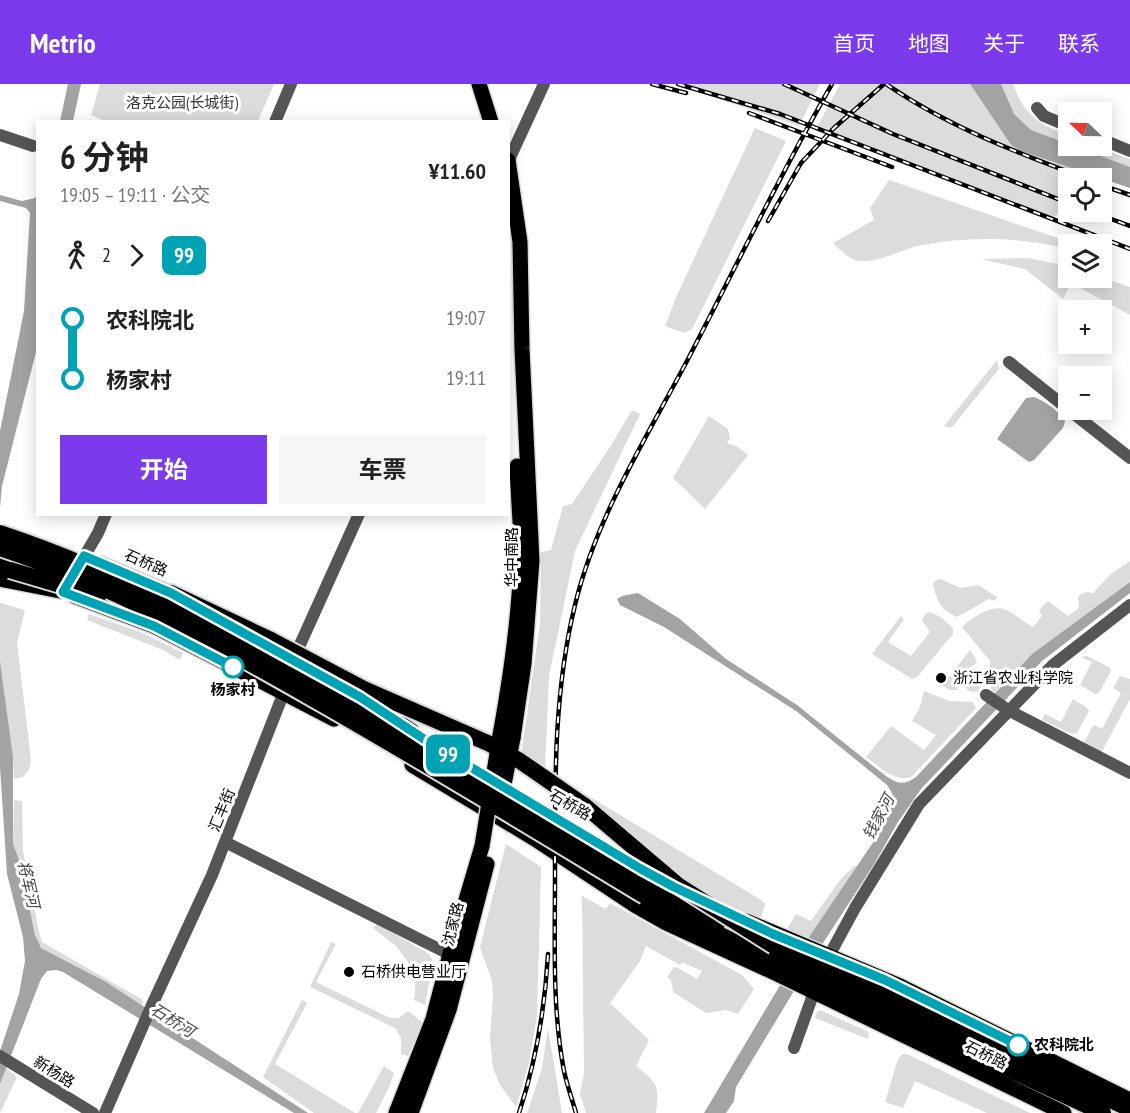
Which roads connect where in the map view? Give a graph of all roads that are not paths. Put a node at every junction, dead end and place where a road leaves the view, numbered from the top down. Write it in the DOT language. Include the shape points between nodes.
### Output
graph roads {
  1 [pos="291,84"];
  2 [pos="479,84"];
  3 [pos="489,84"];
  4 [pos="544,84"];
  5 [pos="1037,108"];
  6 [pos="276,120"];
  7 [pos="490,120"];
  8 [pos="499,120"];
  9 [pos="1058,122"];
  10 [pos="0,135"];
  11 [pos="1112,143"];
  12 [pos="33,146"];
  13 [pos="1130,150"];
  14 [pos="510,159"];
  15 [pos="510,169"];
  16 [pos="510,231"];
  17 [pos="1009,362"];
  18 [pos="1058,401"];
  19 [pos="1082,420"];
  20 [pos="1130,458"];
  21 [pos="105,516"];
  22 [pos="358,516"];
  23 [pos="3,528"];
  24 [pos="0,548"];
  25 [pos="84,556"];
  26 [pos="2,571"];
  27 [pos="63,592"];
  28 [pos="171,593"];
  29 [pos="1130,604"];
  30 [pos="162,614"];
  31 [pos="293,660"];
  32 [pos="285,694"];
  33 [pos="986,695"];
  34 [pos="1008,710"];
  35 [pos="507,737"];
  36 [pos="1130,773"];
  37 [pos="225,842"];
  38 [pos="774,946"];
  39 [pos="827,955"];
  40 [pos="456,958"];
  41 [pos="810,990"];
  42 [pos="794,1048"];
  43 [pos="5,1059"];
  44 [pos="429,1067"];
  45 [pos="1130,1100"];
  46 [pos="1130,1109"];
  47 [pos="400,1111"];
  48 [pos="93,1113"];
  49 [pos="105,1113"];
  50 [pos="418,1113"];
  51 [pos="1065,1113"];
  52 [pos="1103,1113"];
  1 -- 6 [label="street"];
  2 -- 7 [label="main road"];
  3 -- 8 [label="main road"];
  4 -- 14 [label="street"];
  5 -- 9 [label="street"];
  10 -- 12 [label="street"];
  11 -- 13 [label="street"];
  15 -- 35 [label="main road, 华中南路" via="519,242 532,561 524,664"];
  16 -- 35 [label="main road, 华中南路" via="521,552"];
  17 -- 18 [label="street"];
  19 -- 20 [label="street"];
  21 -- 25 [label="street"];
  22 -- 31 [label="street, 汇丰街"];
  23 -- 25 [label="main road, 石桥路"];
  23 -- 38 [label="highway, bridge" via="166,601 290,668 663,889"];
  24 -- 30 [label="highway, bridge"];
  25 -- 27 [label="street"];
  25 -- 28 [label="main road, 石桥路"];
  26 -- 27 [label="main road, 石桥路"];
  26 -- 30 [label="highway, bridge"];
  27 -- 32 [label="main road, 石桥路" via="154,626"];
  28 -- 31 [label="main road, 石桥路"];
  28 -- 38 [label="highway, bridge" via="520,761 585,806 679,886"];
  29 -- 34 [label="street" via="1053,665"];
  30 -- 52 [label="highway, bridge" via="371,731 670,909"];
  31 -- 32 [label="street, 汇丰街"];
  31 -- 39 [label="main road, 石桥路" via="641,869 773,934"];
  32 -- 37 [label="street, 汇丰街"];
  32 -- 41 [label="main road, 石桥路" via="344,724 666,923"];
  33 -- 34 [label="street"];
  34 -- 36 [label="street"];
  34 -- 39 [label="street" via="919,804"];
  35 -- 40 [label="main road, 沈家路, bridge" via="487,846"];
  37 -- 40 [label="street"];
  37 -- 49 [label="street, 汇丰街"];
  38 -- 46 [label="highway"];
  39 -- 45 [label="main road, 石桥路" via="900,986"];
  40 -- 44 [label="main road, 沈家路" via="449,1010"];
  40 -- 47 [label="main road, 沈家路"];
  41 -- 42 [label="street"];
  41 -- 51 [label="main road, 石桥路"];
  43 -- 48 [label="street, 新杨路"];
  44 -- 47 [label="main road, 沈家路"];
  44 -- 50 [label="street"];
}
